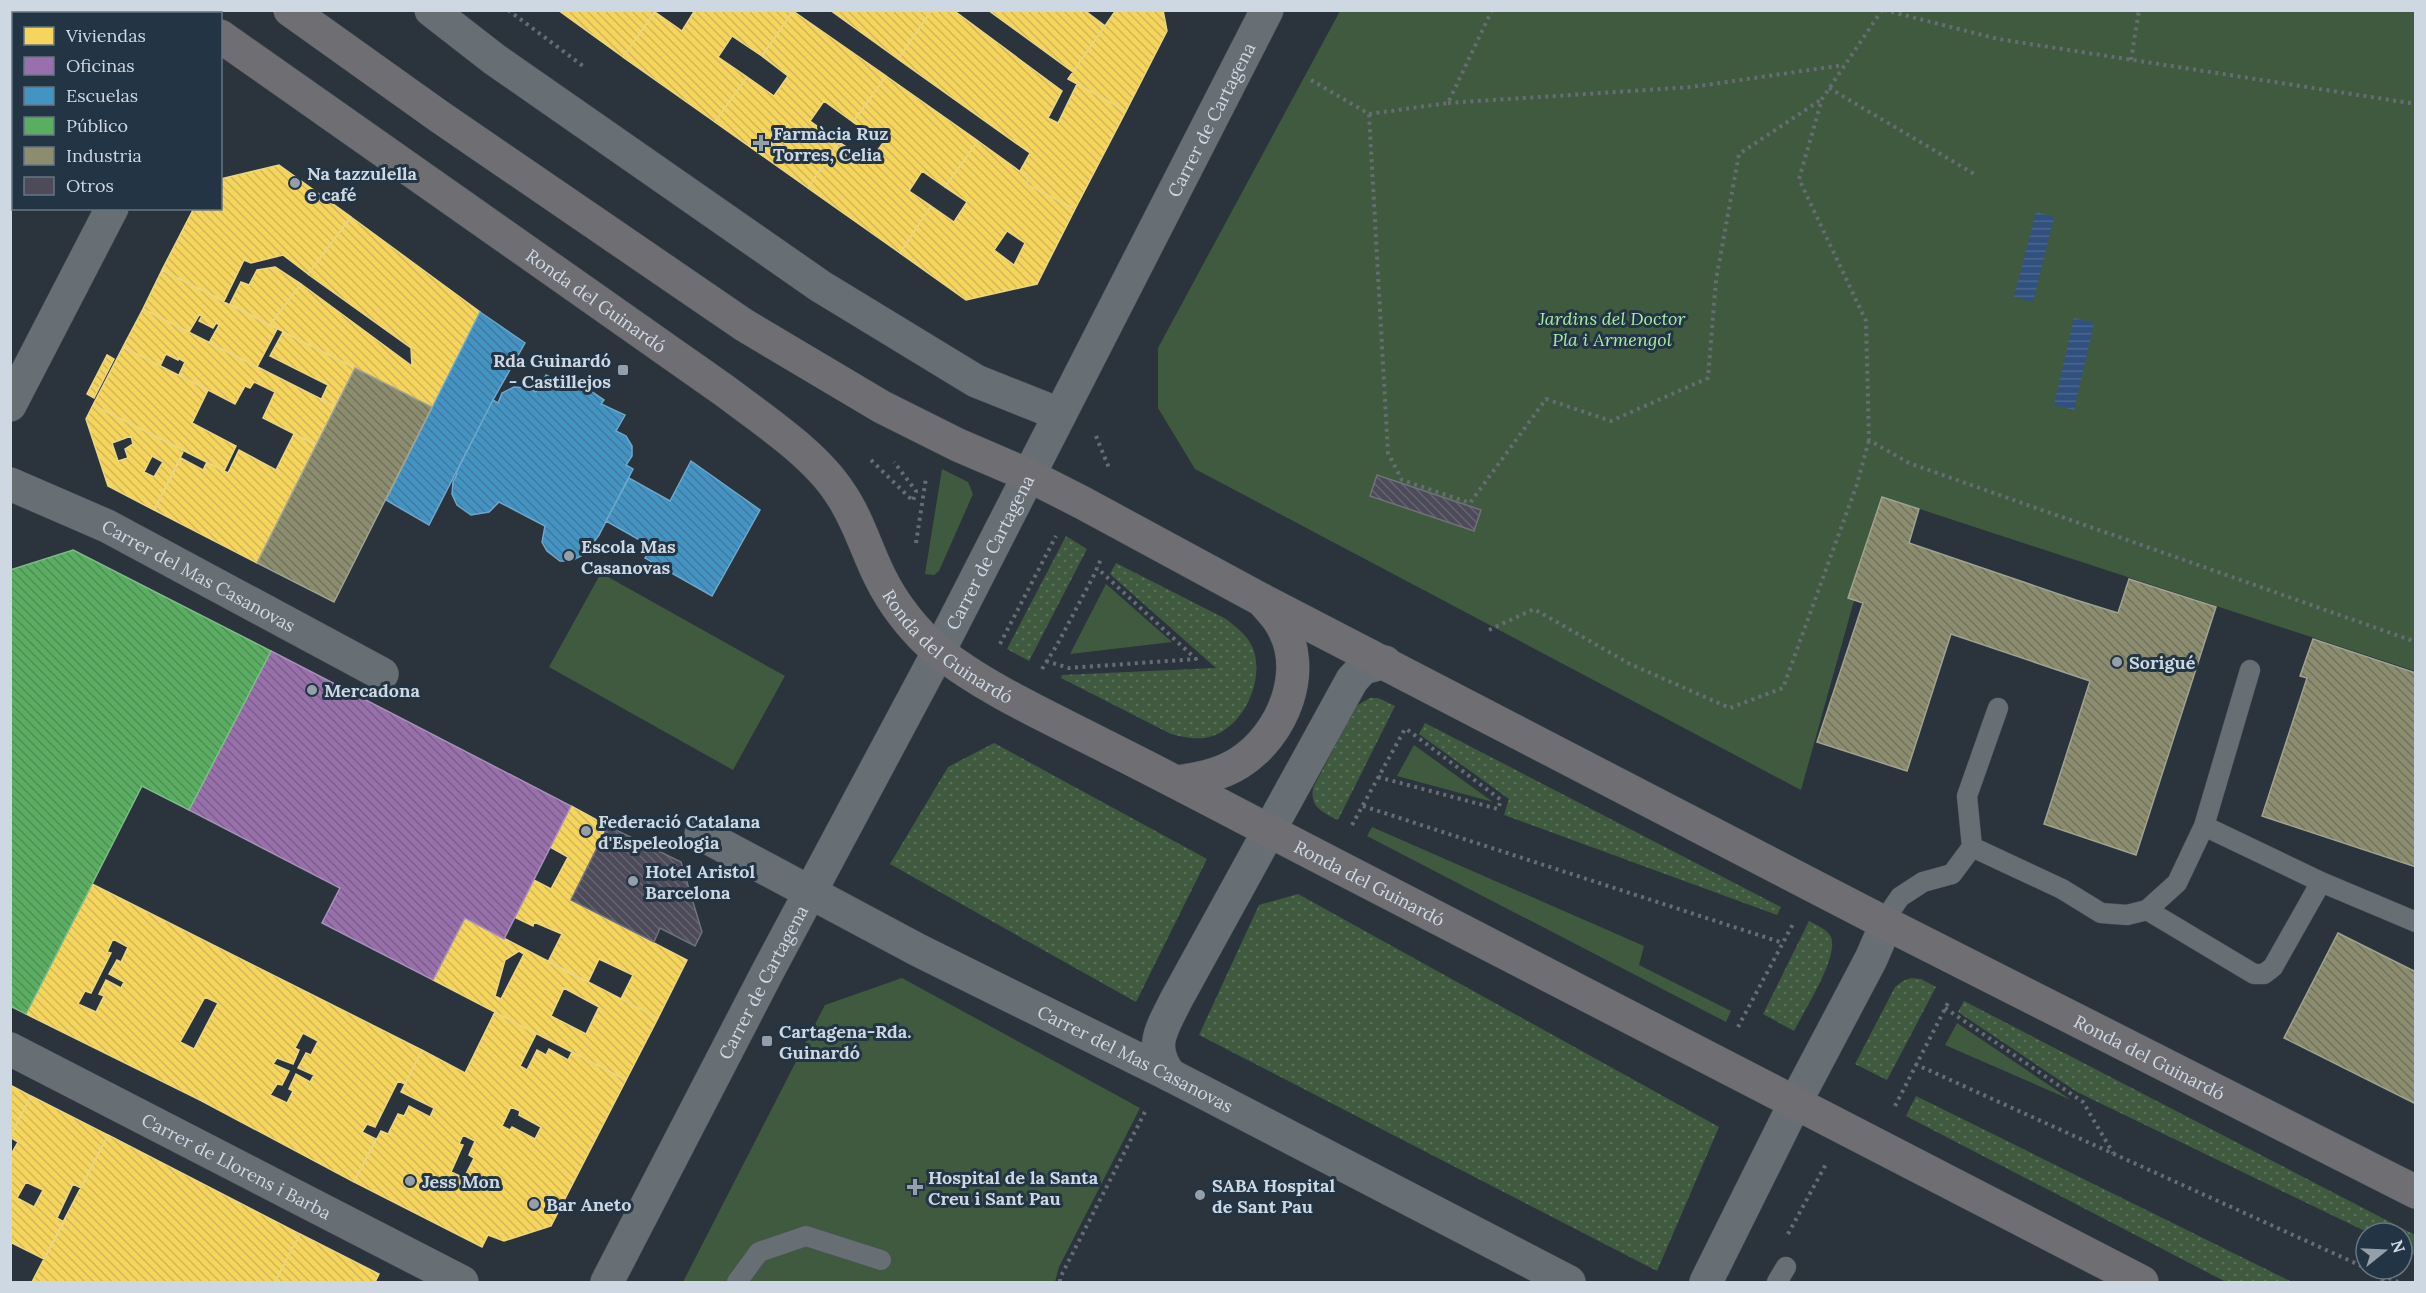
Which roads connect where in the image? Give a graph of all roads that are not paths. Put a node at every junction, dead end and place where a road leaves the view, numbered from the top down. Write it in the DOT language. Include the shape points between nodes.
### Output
graph roads {
  1 [pos="290,10"];
  2 [pos="431,10"];
  3 [pos="1267,10"];
  4 [pos="222,37"];
  5 [pos="111,210"];
  6 [pos="10,405"];
  7 [pos="1059,414"];
  8 [pos="1028,475"];
  9 [pos="10,484"];
  10 [pos="1262,600"];
  11 [pos="939,651"];
  12 [pos="1385,662"];
  13 [pos="2250,670"];
  14 [pos="382,674"];
  15 [pos="1998,708"];
  16 [pos="1177,782"];
  17 [pos="2204,826"];
  18 [pos="1269,832"];
  19 [pos="701,834"];
  20 [pos="1972,847"];
  21 [pos="2320,882"];
  22 [pos="811,892"];
  23 [pos="2147,910"];
  24 [pos="1884,922"];
  25 [pos="2415,922"];
  26 [pos="10,1049"];
  27 [pos="1170,1076"];
  28 [pos="1796,1101"];
  29 [pos="2415,1192"];
  30 [pos="881,1260"];
  31 [pos="462,1282"];
  32 [pos="607,1282"];
  33 [pos="737,1282"];
  34 [pos="1569,1282"];
  35 [pos="1706,1282"];
  36 [pos="2142,1282"];
  1 -- 8 [label="main road, Ronda del Guinardó" via="744,325 882,407"];
  2 -- 7 [label="street" via="494,59 820,286 976,381"];
  3 -- 7 [label="street, Carrer de Cartagena"];
  4 -- 11 [label="main road, Ronda del Guinardó" via="764,420 836,487 849,506 887,590"];
  5 -- 6 [label="street"];
  7 -- 8 [label="street, Carrer de Cartagena"];
  8 -- 10 [label="main road, Ronda del Guinardó"];
  8 -- 11 [label="street, Carrer de Cartagena"];
  9 -- 14 [label="street, Carrer del Mas Casanovas" via="107,526"];
  10 -- 12 [label="main road, Ronda del Guinardó"];
  10 -- 16 [label="main road" via="1281,622 1290,647 1293,678 1284,710 1266,741 1238,764 1210,777"];
  11 -- 16 [label="main road, Ronda del Guinardó" via="1025,705"];
  11 -- 22 [label="street, Carrer de Cartagena"];
  12 -- 18 [label="street" via="1363,668 1352,680"];
  12 -- 24 [label="main road, Ronda del Guinardó"];
  13 -- 17 [label="lane"];
  15 -- 20 [label="lane" via="1967,796"];
  16 -- 18 [label="main road, Ronda del Guinardó"];
  17 -- 21 [label="lane"];
  17 -- 23 [label="lane" via="2177,883"];
  18 -- 27 [label="street" via="1162,1029 1157,1046 1161,1063"];
  18 -- 28 [label="main road, Ronda del Guinardó"];
  19 -- 22 [label="street, Carrer del Mas Casanovas"];
  20 -- 23 [label="lane" via="2062,889 2101,913 2127,915"];
  20 -- 24 [label="lane" via="1952,874 1923,882 1900,897"];
  21 -- 23 [label="lane" via="2273,967 2264,974 2254,974"];
  21 -- 25 [label="lane"];
  22 -- 27 [label="street, Carrer del Mas Casanovas"];
  22 -- 32 [label="street, Carrer de Cartagena"];
  24 -- 28 [label="street" via="1871,959"];
  24 -- 29 [label="main road, Ronda del Guinardó"];
  26 -- 31 [label="street, Carrer de Llorens i Barba"];
  27 -- 34 [label="street, Carrer del Mas Casanovas"];
  28 -- 35 [label="street"];
  28 -- 36 [label="main road, Ronda del Guinardó"];
  30 -- 33 [label="lane" via="806,1236 759,1251"];
}
